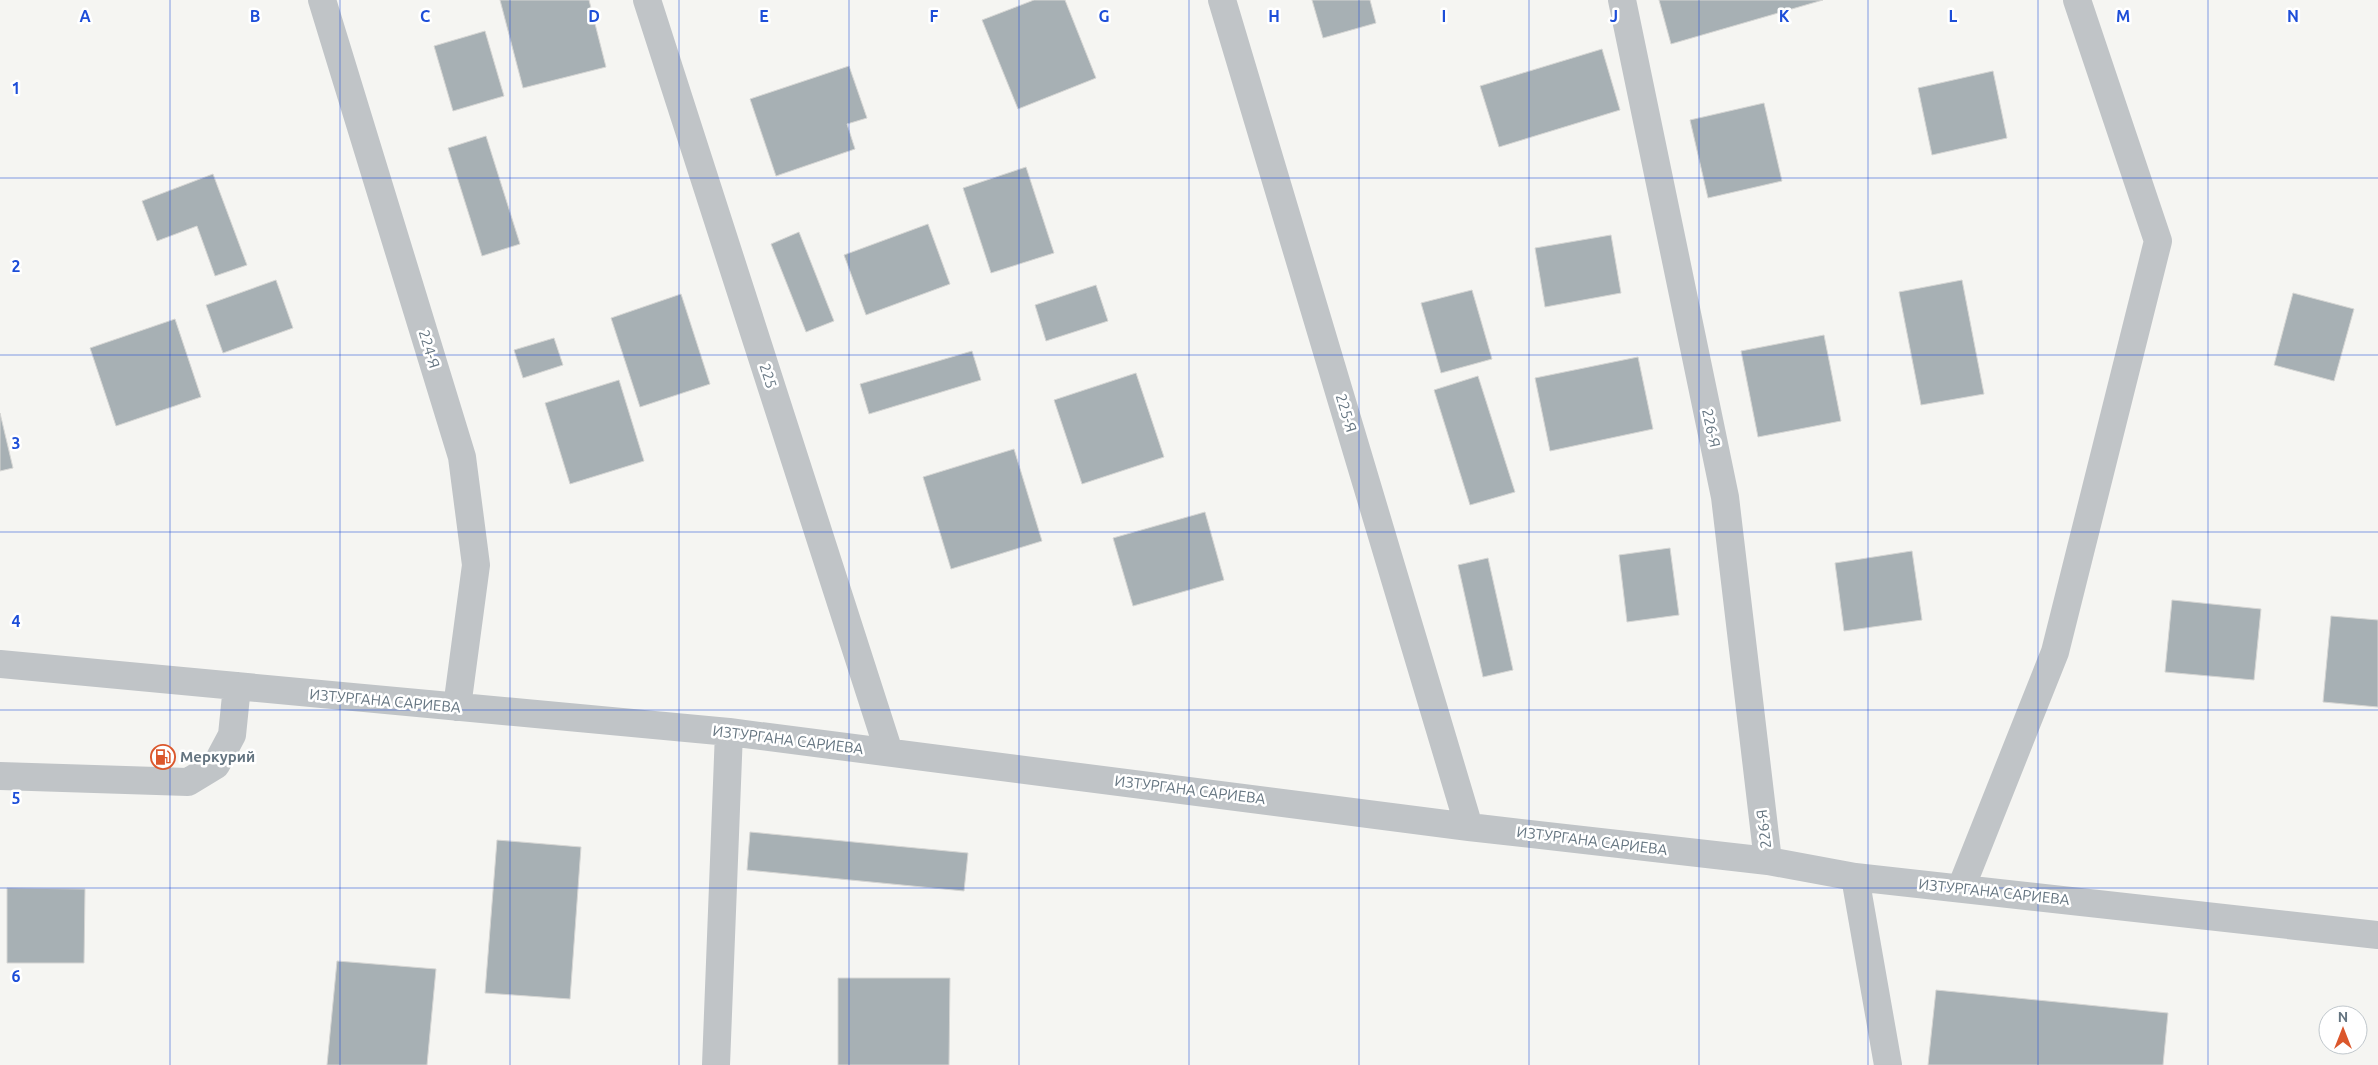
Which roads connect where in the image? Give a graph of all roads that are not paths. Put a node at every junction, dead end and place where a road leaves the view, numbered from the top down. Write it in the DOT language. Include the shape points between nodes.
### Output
graph roads {
  1 [pos="322,0"];
  2 [pos="648,0"];
  3 [pos="1222,0"];
  4 [pos="1622,0"];
  5 [pos="2077,0"];
  6 [pos="0,664"];
  7 [pos="237,686"];
  8 [pos="457,707"];
  9 [pos="729,732"];
  10 [pos="889,752"];
  11 [pos="0,776"];
  12 [pos="1469,826"];
  13 [pos="1768,861"];
  14 [pos="1855,876"];
  15 [pos="1961,888"];
  16 [pos="2378,935"];
  17 [pos="716,1065"];
  18 [pos="1888,1065"];
  1 -- 8 [label="street, 224-Я" via="462,457 476,565"];
  2 -- 10 [label="street, 225"];
  3 -- 12 [label="street, 225-Я"];
  4 -- 13 [label="street, 226-Я" via="1725,497"];
  5 -- 15 [label="street" via="2158,241 2055,652"];
  6 -- 7 [label="street, ИЗТУРГАНА САРИЕВА"];
  7 -- 8 [label="street, ИЗТУРГАНА САРИЕВА"];
  7 -- 11 [label="street" via="232,735 228,743 216,765 188,782"];
  8 -- 9 [label="street, ИЗТУРГАНА САРИЕВА"];
  9 -- 10 [label="street, ИЗТУРГАНА САРИЕВА"];
  9 -- 17 [label="street"];
  10 -- 12 [label="street, ИЗТУРГАНА САРИЕВА"];
  12 -- 13 [label="street, ИЗТУРГАНА САРИЕВА"];
  13 -- 14 [label="street, ИЗТУРГАНА САРИЕВА"];
  14 -- 15 [label="street, ИЗТУРГАНА САРИЕВА"];
  14 -- 18 [label="street"];
  15 -- 16 [label="street, ИЗТУРГАНА САРИЕВА"];
}
